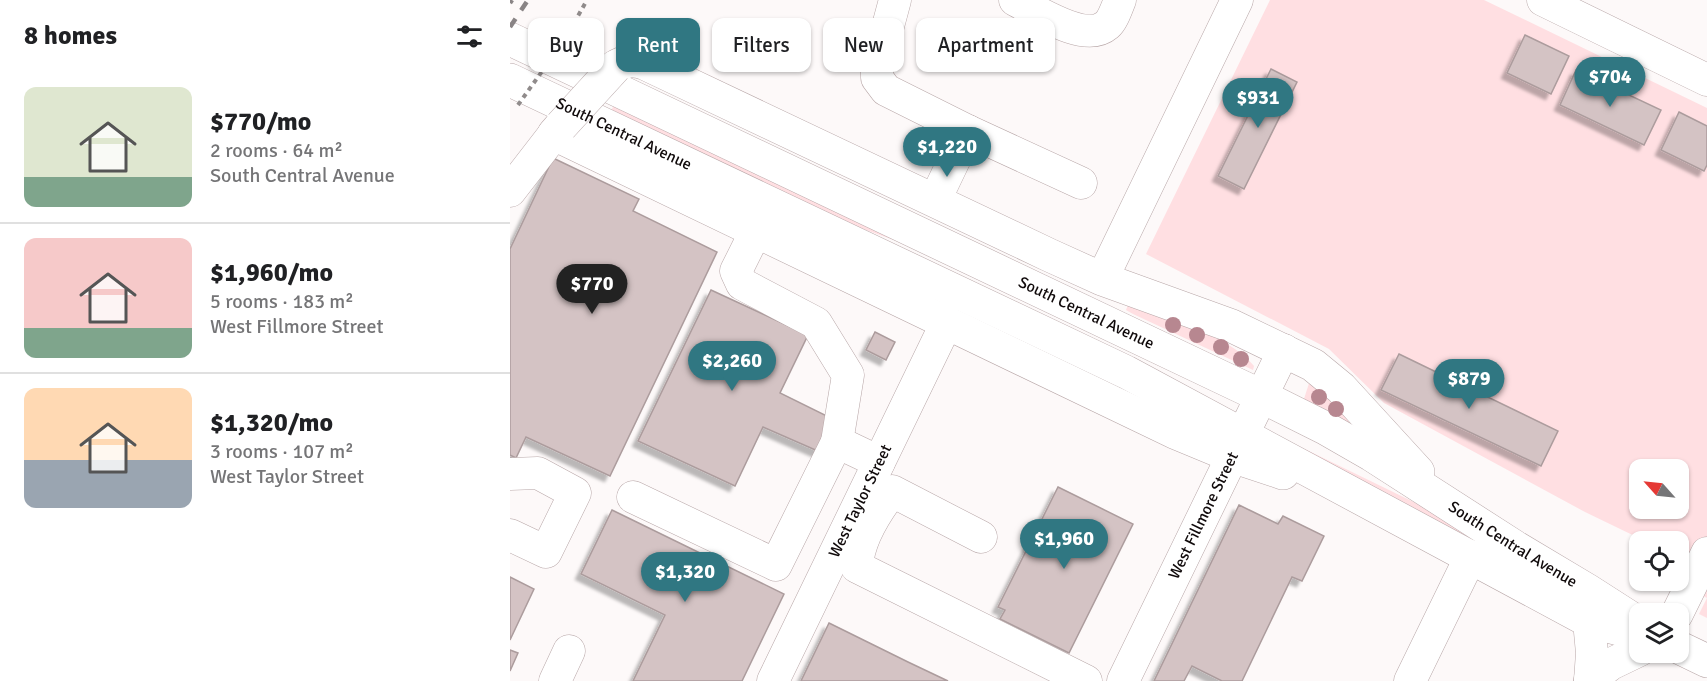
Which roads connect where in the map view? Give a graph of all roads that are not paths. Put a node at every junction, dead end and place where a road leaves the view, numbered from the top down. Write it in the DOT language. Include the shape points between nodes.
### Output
graph roads {
  1 [pos="895,0"];
  2 [pos="1015,0"];
  3 [pos="1120,0"];
  4 [pos="1237,0"];
  5 [pos="1543,0"];
  6 [pos="510,39"];
  7 [pos="1707,80"];
  8 [pos="514,93"];
  9 [pos="558,130"];
  10 [pos="968,131"];
  11 [pos="1081,183"];
  12 [pos="510,191"];
  13 [pos="935,200"];
  14 [pos="756,231"];
  15 [pos="1114,283"];
  16 [pos="947,322"];
  17 [pos="1109,323"];
  18 [pos="1284,350"];
  19 [pos="1261,396"];
  20 [pos="837,442"];
  21 [pos="1238,445"];
  22 [pos="879,462"];
  23 [pos="510,474"];
  24 [pos="633,497"];
  25 [pos="1442,499"];
  26 [pos="510,535"];
  27 [pos="981,537"];
  28 [pos="1707,553"];
  29 [pos="1471,556"];
  30 [pos="776,565"];
  31 [pos="817,589"];
  32 [pos="1682,603"];
  33 [pos="1629,617"];
  34 [pos="1589,621"];
  35 [pos="1629,631"];
  36 [pos="569,651"];
  37 [pos="1689,652"];
  38 [pos="1629,655"];
  39 [pos="1707,661"];
  40 [pos="1590,680"];
  41 [pos="555,681"];
  42 [pos="773,681"];
  43 [pos="1086,681"];
  44 [pos="1123,681"];
  45 [pos="1410,681"];
  1 -- 10 [label="street" via="877,78 886,90"];
  2 -- 3 [label="street" via="1076,30 1094,32 1108,25"];
  4 -- 15 [label="street"];
  5 -- 7 [label="street"];
  6 -- 17 [label="main road, South Central Avenue"];
  8 -- 21 [label="main road, South Central Avenue" via="1072,346"];
  9 -- 12 [label="street"];
  9 -- 13 [label="main road, bridge" via="615,67 635,60"];
  9 -- 14 [label="main road"];
  10 -- 11 [label="street"];
  10 -- 13 [label="street"];
  13 -- 15 [label="main road"];
  14 -- 16 [label="main road"];
  14 -- 20 [label="street" via="736,271 742,284 816,323 848,375"];
  15 -- 17 [label="main road"];
  15 -- 18 [label="main road" via="1232,326"];
  16 -- 21 [label="main road" via="1174,432"];
  16 -- 22 [label="street, West Taylor Street"];
  17 -- 19 [label="main road, South Central Avenue"];
  18 -- 19 [label="street, West Fillmore Street"];
  18 -- 25 [label="main road" via="1313,365 1341,388"];
  19 -- 21 [label="street, West Fillmore Street"];
  19 -- 25 [label="main road, South Central Avenue" via="1325,428"];
  20 -- 22 [label="street"];
  20 -- 30 [label="street"];
  21 -- 29 [label="main road, South Central Avenue" via="1370,503"];
  21 -- 44 [label="street, West Fillmore Street"];
  22 -- 31 [label="street, West Taylor Street"];
  23 -- 26 [label="street" via="538,473 576,493 546,552"];
  24 -- 30 [label="street"];
  25 -- 33 [label="main road, South Central Avenue"];
  27 -- 43 [label="street" via="892,491 878,510 857,556 857,567"];
  28 -- 32 [label="street"];
  29 -- 34 [label="main road, South Central Avenue"];
  29 -- 45 [label="street"];
  30 -- 31 [label="street"];
  31 -- 42 [label="street, West Taylor Street"];
  34 -- 35 [label="main road, South Central Avenue"];
  34 -- 40 [label="street"];
  36 -- 41 [label="street"];
  37 -- 39 [label="main road"];
  38 -- 40 [label="street"];
}
